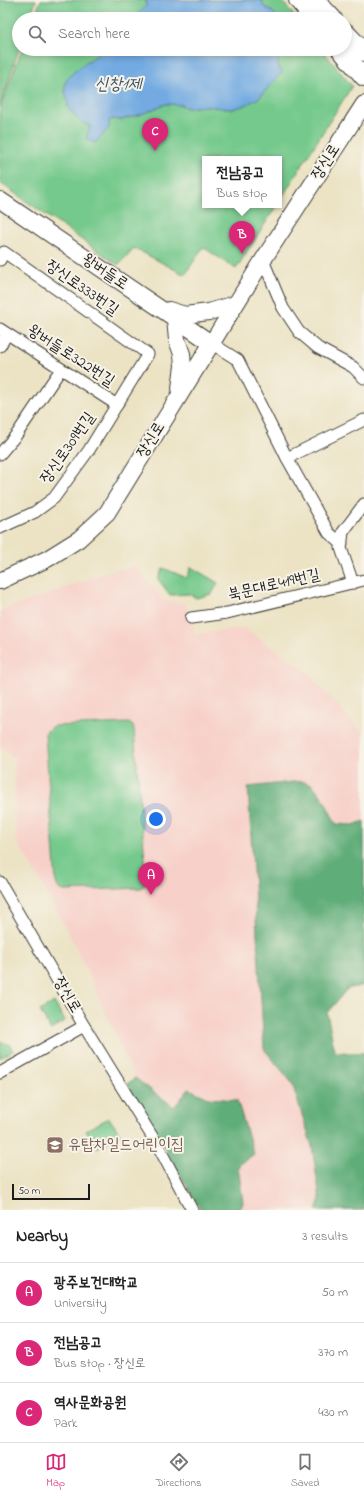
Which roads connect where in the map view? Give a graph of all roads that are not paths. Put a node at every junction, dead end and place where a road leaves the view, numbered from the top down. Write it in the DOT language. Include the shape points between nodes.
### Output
graph roads {
  1 [pos="298,0"];
  2 [pos="315,0"];
  3 [pos="308,12"];
  4 [pos="326,12"];
  5 [pos="352,39"];
  6 [pos="364,52"];
  7 [pos="346,56"];
  8 [pos="364,77"];
  9 [pos="364,104"];
  10 [pos="0,200"];
  11 [pos="0,260"];
  12 [pos="263,260"];
  13 [pos="235,304"];
  14 [pos="159,308"];
  15 [pos="175,319"];
  16 [pos="4,331"];
  17 [pos="211,343"];
  18 [pos="0,346"];
  19 [pos="148,354"];
  20 [pos="61,369"];
  21 [pos="364,378"];
  22 [pos="179,396"];
  23 [pos="117,405"];
  24 [pos="364,420"];
  25 [pos="0,454"];
  26 [pos="288,458"];
  27 [pos="364,504"];
  28 [pos="0,528"];
  29 [pos="342,544"];
  30 [pos="364,580"];
  31 [pos="0,581"];
  32 [pos="353,583"];
  33 [pos="191,618"];
  34 [pos="0,882"];
  35 [pos="84,1026"];
  36 [pos="0,1073"];
  37 [pos="192,1210"];
  1 -- 3 [label="main road"];
  2 -- 4 [label="main road"];
  5 -- 6 [label="main road"];
  7 -- 8 [label="main road"];
  9 -- 12 [label="main road, 장신로"];
  10 -- 14 [label="main road, 왕버들로"];
  11 -- 19 [label="street, 장신로333번길" via="4,252"];
  12 -- 13 [label="main road, 장신로"];
  12 -- 21 [label="street" via="283,308 299,332 318,348 353,367"];
  13 -- 14 [label="main road" via="209,312 185,315"];
  13 -- 17 [label="main road, 장신로"];
  14 -- 15 [label="main road, 왕버들로"];
  15 -- 17 [label="main road, 왕버들로"];
  15 -- 22 [label="main road" via="183,366"];
  16 -- 18 [label="street, 왕버들로322번길"];
  16 -- 20 [label="street, 왕버들로322번길"];
  17 -- 22 [label="main road, 장신로"];
  17 -- 26 [label="street" via="238,360"];
  19 -- 23 [label="street, 장신로309번길"];
  20 -- 23 [label="street, 왕버들로322번길"];
  20 -- 25 [label="street" via="17,434"];
  22 -- 31 [label="main road, 장신로" via="107,513 79,538 47,559"];
  23 -- 28 [label="street, 장신로309번길" via="89,450 54,498 35,512"];
  24 -- 26 [label="street"];
  26 -- 29 [label="street" via="329,533"];
  27 -- 29 [label="street" via="343,532"];
  29 -- 32 [label="street" via="341,548"];
  30 -- 32 [label="street, 북문대로419번길"];
  32 -- 33 [label="street, 북문대로419번길" via="227,613"];
  34 -- 35 [label="street, 장신로"];
  35 -- 36 [label="street, 장신로"];
  35 -- 37 [label="street" via="158,1146"];
}
